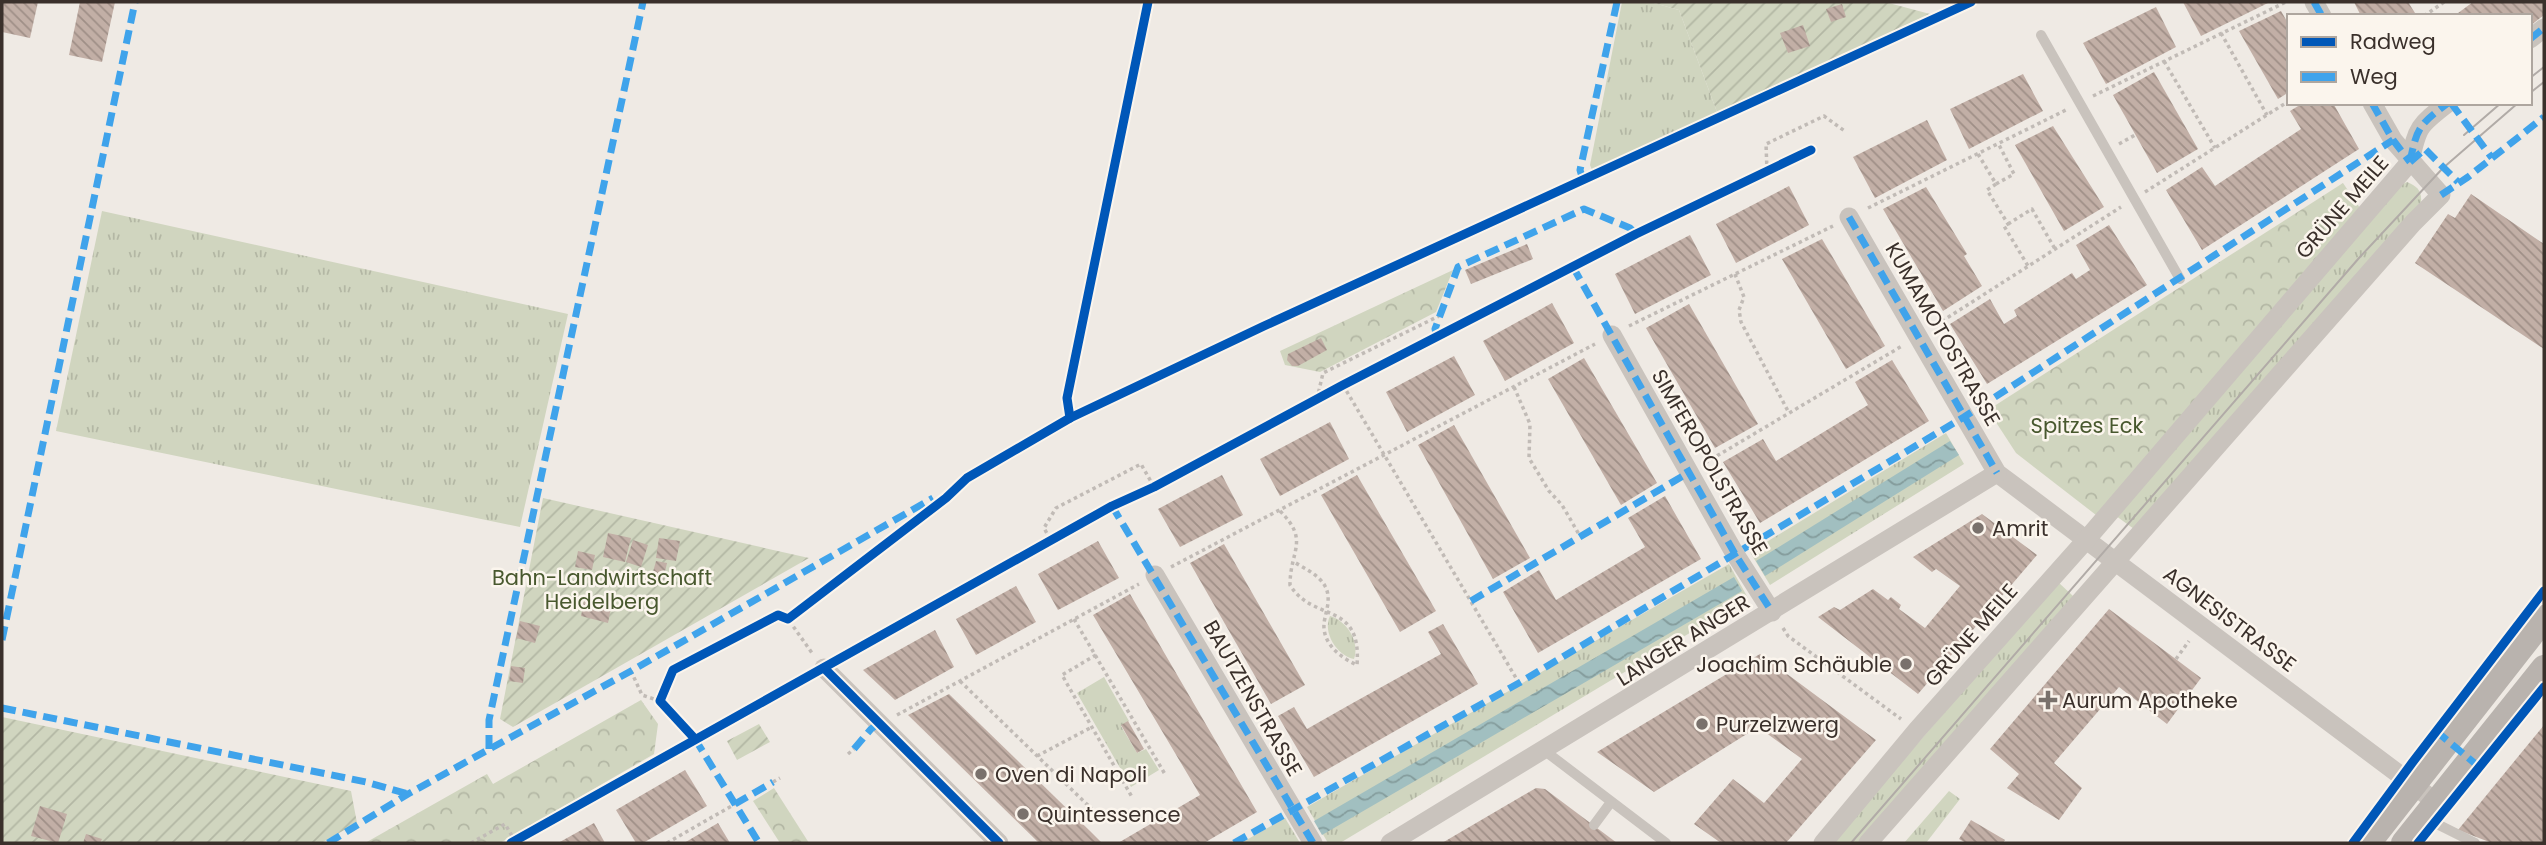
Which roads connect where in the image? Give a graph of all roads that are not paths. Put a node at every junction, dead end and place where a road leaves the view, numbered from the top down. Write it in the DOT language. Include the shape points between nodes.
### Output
graph roads {
  1 [pos="2041,35"];
  2 [pos="2373,105"];
  3 [pos="2445,105"];
  4 [pos="2410,162"];
  5 [pos="1849,217"];
  6 [pos="2180,279"];
  7 [pos="1612,335"];
  8 [pos="1997,473"];
  9 [pos="2086,540"];
  10 [pos="2114,561"];
  11 [pos="1155,575"];
  12 [pos="1772,612"];
  13 [pos="2544,618"];
  14 [pos="824,668"];
  15 [pos="2540,680"];
  16 [pos="1545,751"];
  17 [pos="2412,784"];
  18 [pos="1611,802"];
  19 [pos="2430,809"];
  20 [pos="1594,825"];
  21 [pos="999,843"];
  22 [pos="1313,843"];
  23 [pos="1390,843"];
  24 [pos="1666,843"];
  25 [pos="1823,843"];
  26 [pos="1868,843"];
  27 [pos="2368,843"];
  28 [pos="2404,843"];
  29 [pos="2475,843"];
  1 -- 6 [label="lane"];
  2 -- 4 [label="street"];
  3 -- 4 [label="street" via="2422,123"];
  4 -- 9 [label="street, GRÜNE MEILE"];
  4 -- 10 [label="street, GRÜNE MEILE" via="2441,195"];
  5 -- 8 [label="street, KUMAMOTOSTRASSE"];
  7 -- 12 [label="street, SIMFEROPOLSTRASSE"];
  8 -- 9 [label="street, AGNESISTRASSE"];
  8 -- 12 [label="street, LANGER ANGER"];
  9 -- 10 [label="street, AGNESISTRASSE"];
  9 -- 25 [label="street, GRÜNE MEILE"];
  10 -- 17 [label="street, AGNESISTRASSE"];
  10 -- 26 [label="street, GRÜNE MEILE"];
  11 -- 22 [label="street, BAUTZENSTRASSE"];
  12 -- 16 [label="street, LANGER ANGER"];
  13 -- 17 [label="main road"];
  14 -- 21 [label="street"];
  15 -- 19 [label="main road"];
  16 -- 18 [label="lane"];
  16 -- 23 [label="street, LANGER ANGER"];
  17 -- 19 [label="street, AGNESISTRASSE"];
  17 -- 27 [label="main road"];
  18 -- 20 [label="lane"];
  18 -- 24 [label="lane"];
  19 -- 28 [label="main road"];
  19 -- 29 [label="lane"];
}
